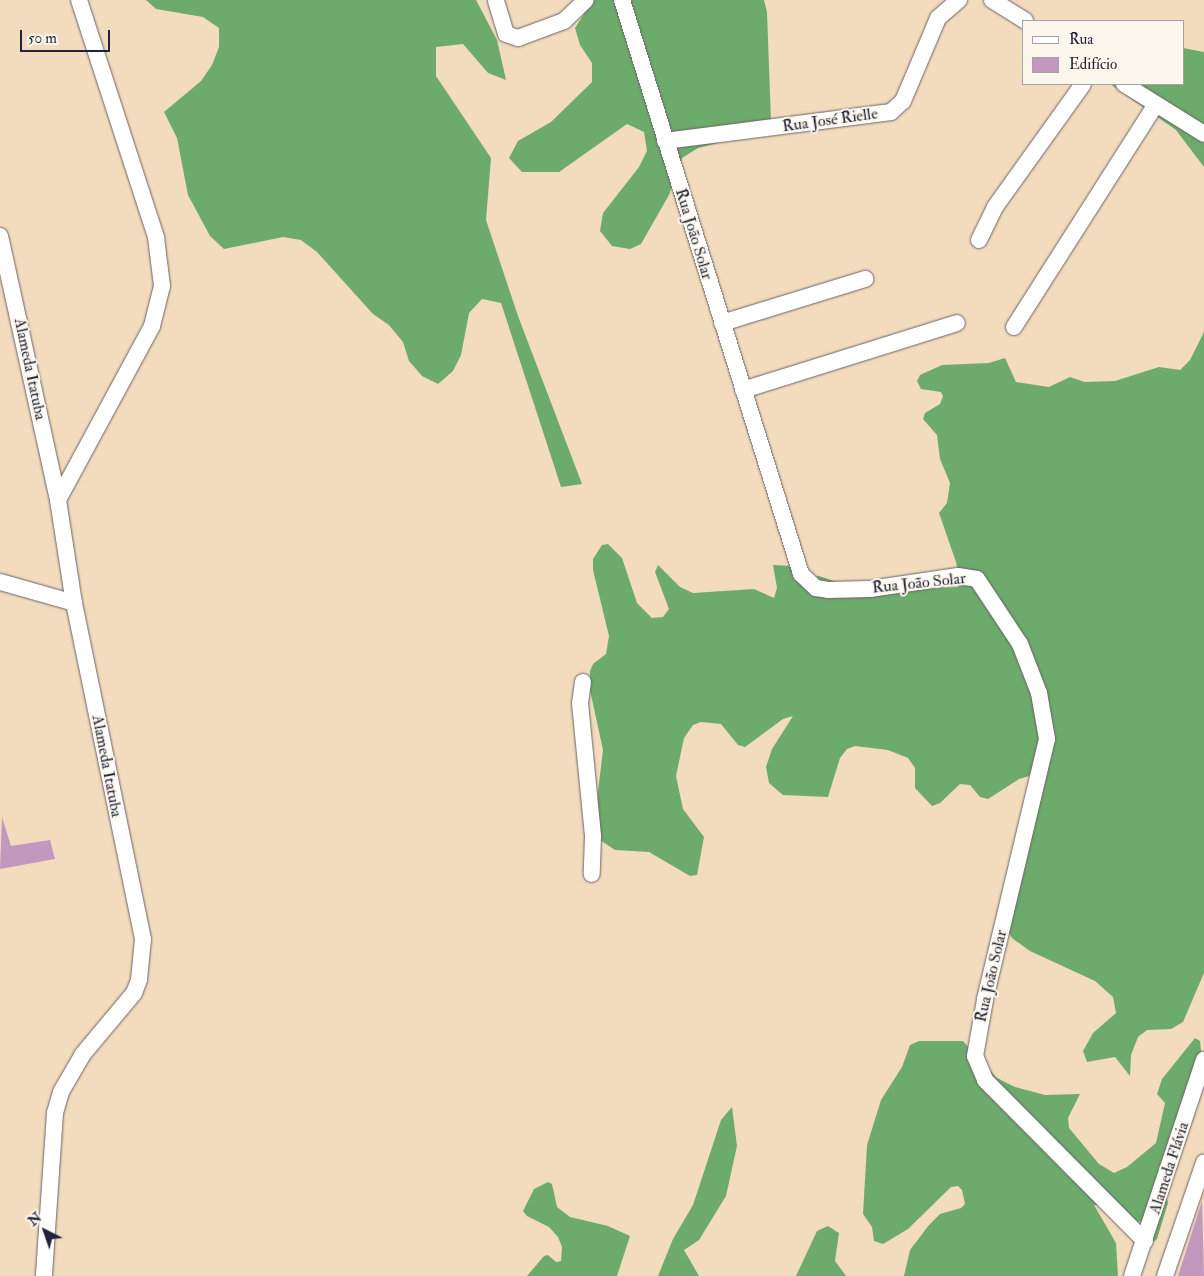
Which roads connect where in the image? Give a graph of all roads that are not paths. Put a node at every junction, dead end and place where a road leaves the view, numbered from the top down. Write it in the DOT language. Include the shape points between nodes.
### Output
graph roads {
  1 [pos="79,0"];
  2 [pos="496,0"];
  3 [pos="586,0"];
  4 [pos="622,0"];
  5 [pos="959,0"];
  6 [pos="992,0"];
  7 [pos="1024,20"];
  8 [pos="1082,85"];
  9 [pos="1126,85"];
  10 [pos="1156,104"];
  11 [pos="1204,134"];
  12 [pos="665,141"];
  13 [pos="0,236"];
  14 [pos="979,240"];
  15 [pos="865,279"];
  16 [pos="722,324"];
  17 [pos="957,324"];
  18 [pos="1014,327"];
  19 [pos="743,390"];
  20 [pos="58,500"];
  21 [pos="0,582"];
  22 [pos="74,603"];
  23 [pos="583,682"];
  24 [pos="592,874"];
  25 [pos="1204,1060"];
  26 [pos="1204,1163"];
  27 [pos="1145,1241"];
  28 [pos="44,1276"];
  29 [pos="1132,1276"];
  30 [pos="1165,1276"];
  1 -- 20 [label="street" via="156,237 162,286 152,326"];
  2 -- 3 [label="street" via="506,34 518,38 564,21"];
  4 -- 12 [label="street, Rua João Solar"];
  5 -- 12 [label="street, Rua José Rielle" via="938,18 903,101 891,112"];
  6 -- 7 [label="street"];
  8 -- 14 [label="street" via="995,207"];
  9 -- 10 [label="street"];
  10 -- 11 [label="street"];
  10 -- 18 [label="street"];
  12 -- 16 [label="street, Rua João Solar"];
  13 -- 20 [label="street, Alameda Itatuba"];
  15 -- 16 [label="street"];
  16 -- 19 [label="street, Rua João Solar"];
  17 -- 19 [label="street"];
  19 -- 27 [label="street, Rua João Solar" via="797,563 809,583 828,590 870,589 968,576 984,586 1020,644 1039,693 1048,739 975,1044 977,1062 986,1080 1024,1122"];
  20 -- 22 [label="street, Alameda Itatuba"];
  21 -- 22 [label="street"];
  22 -- 28 [label="street, Alameda Itatuba" via="143,939 134,993 82,1054 61,1092 55,1113"];
  23 -- 24 [label="street" via="580,703 593,836"];
  25 -- 27 [label="street, Alameda Flávia"];
  26 -- 30 [label="street"];
  27 -- 29 [label="street, Alameda Flávia"];
}
